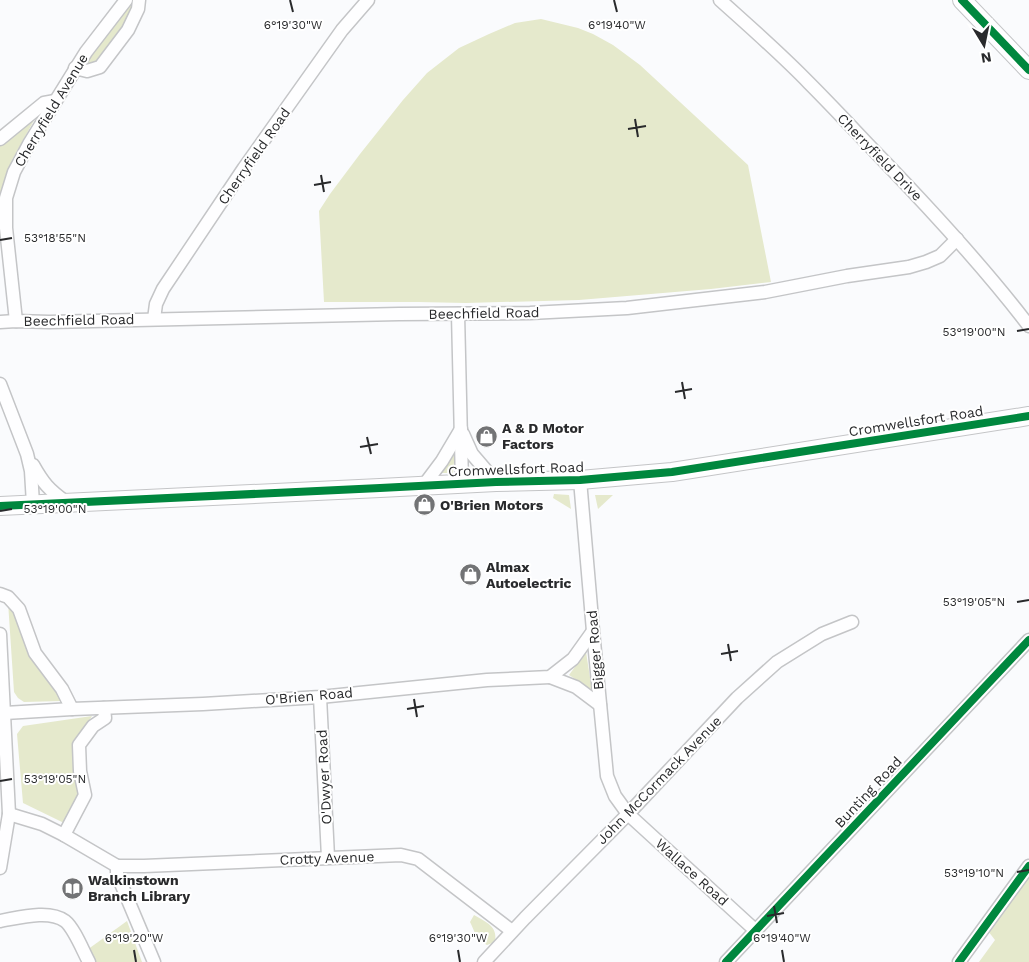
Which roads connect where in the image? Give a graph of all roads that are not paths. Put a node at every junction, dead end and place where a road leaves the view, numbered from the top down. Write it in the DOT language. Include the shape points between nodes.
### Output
graph roads {
  1 [pos="126,0"];
  2 [pos="139,0"];
  3 [pos="368,0"];
  4 [pos="720,0"];
  5 [pos="962,0"];
  6 [pos="75,68"];
  7 [pos="1029,70"];
  8 [pos="55,101"];
  9 [pos="0,139"];
  10 [pos="3,217"];
  11 [pos="957,239"];
  12 [pos="458,314"];
  13 [pos="154,320"];
  14 [pos="16,321"];
  15 [pos="0,322"];
  16 [pos="1029,326"];
  17 [pos="0,384"];
  18 [pos="1029,416"];
  19 [pos="461,429"];
  20 [pos="27,454"];
  21 [pos="580,480"];
  22 [pos="496,482"];
  23 [pos="462,484"];
  24 [pos="424,486"];
  25 [pos="66,502"];
  26 [pos="33,504"];
  27 [pos="0,506"];
  28 [pos="0,594"];
  29 [pos="852,622"];
  30 [pos="593,631"];
  31 [pos="0,634"];
  32 [pos="1029,640"];
  33 [pos="550,677"];
  34 [pos="320,697"];
  35 [pos="600,705"];
  36 [pos="104,708"];
  37 [pos="72,709"];
  38 [pos="5,713"];
  39 [pos="9,814"];
  40 [pos="628,814"];
  41 [pos="64,835"];
  42 [pos="1,853"];
  43 [pos="328,857"];
  44 [pos="117,866"];
  45 [pos="0,868"];
  46 [pos="1028,871"];
  47 [pos="0,921"];
  48 [pos="755,930"];
  49 [pos="512,931"];
  50 [pos="89,962"];
  51 [pos="154,962"];
  52 [pos="484,962"];
  53 [pos="727,962"];
  54 [pos="958,962"];
  1 -- 6 [label="street, Cherryfield Avenue"];
  2 -- 6 [label="street" via="128,30 100,67 87,71"];
  3 -- 13 [label="street, Cherryfield Road" via="342,30 244,168 163,289 156,304"];
  4 -- 11 [label="street, Cherryfield Drive" via="810,83"];
  5 -- 7 [label="main road"];
  6 -- 8 [label="street, Cherryfield Avenue"];
  8 -- 9 [label="street" via="44,103"];
  8 -- 10 [label="street, Cherryfield Avenue" via="14,172"];
  10 -- 14 [label="street, Cherryfield Avenue"];
  11 -- 12 [label="street, Beechfield Road" via="940,256 926,262 765,292 626,308"];
  11 -- 16 [label="street, Cherryfield Drive"];
  12 -- 13 [label="street, Beechfield Road"];
  12 -- 19 [label="street"];
  13 -- 14 [label="street, Beechfield Road"];
  14 -- 15 [label="street, Beechfield Road"];
  17 -- 20 [label="street"];
  18 -- 21 [label="main road, Cromwellsfort Road" via="672,472"];
  19 -- 22 [label="street" via="472,454"];
  19 -- 23 [label="street"];
  19 -- 24 [label="street"];
  20 -- 25 [label="street" via="41,480"];
  20 -- 26 [label="street"];
  21 -- 22 [label="main road, Cromwellsfort Road"];
  21 -- 30 [label="street, Bigger Road"];
  22 -- 23 [label="main road, Cromwellsfort Road"];
  23 -- 24 [label="main road, Cromwellsfort Road"];
  24 -- 25 [label="main road, Cromwellsfort Road"];
  25 -- 26 [label="main road, Cromwellsfort Road"];
  26 -- 27 [label="main road, Cromwellsfort Road"];
  28 -- 37 [label="street" via="8,597 18,609 35,653 62,689"];
  29 -- 40 [label="street, John McCormack Avenue" via="822,634 777,662 737,698"];
  30 -- 33 [label="street" via="573,659"];
  30 -- 35 [label="street, Bigger Road"];
  31 -- 38 [label="street"];
  32 -- 48 [label="street, Bunting Road"];
  33 -- 34 [label="street, O'Brien Road"];
  33 -- 35 [label="street" via="576,687"];
  34 -- 36 [label="street, O'Brien Road"];
  34 -- 43 [label="street, O'Dwyer Road"];
  35 -- 40 [label="street, Bigger Road" via="607,776 615,796"];
  36 -- 37 [label="street, O'Brien Road"];
  36 -- 41 [label="street" via="105,718 93,726 79,745 85,795"];
  37 -- 38 [label="street, O'Brien Road"];
  38 -- 39 [label="street"];
  39 -- 41 [label="street"];
  39 -- 42 [label="street"];
  40 -- 48 [label="street, Wallace Road"];
  40 -- 49 [label="street, John McCormack Avenue"];
  41 -- 44 [label="street"];
  42 -- 45 [label="street"];
  43 -- 44 [label="street, Crotty Avenue"];
  43 -- 49 [label="street, Crotty Avenue" via="401,855 418,859"];
  44 -- 51 [label="street" via="117,874"];
  46 -- 54 [label="street"];
  47 -- 50 [label="street" via="34,914 58,917 67,922 76,935"];
  48 -- 53 [label="street, Bunting Road"];
  49 -- 52 [label="street, John McCormack Avenue"];
}
